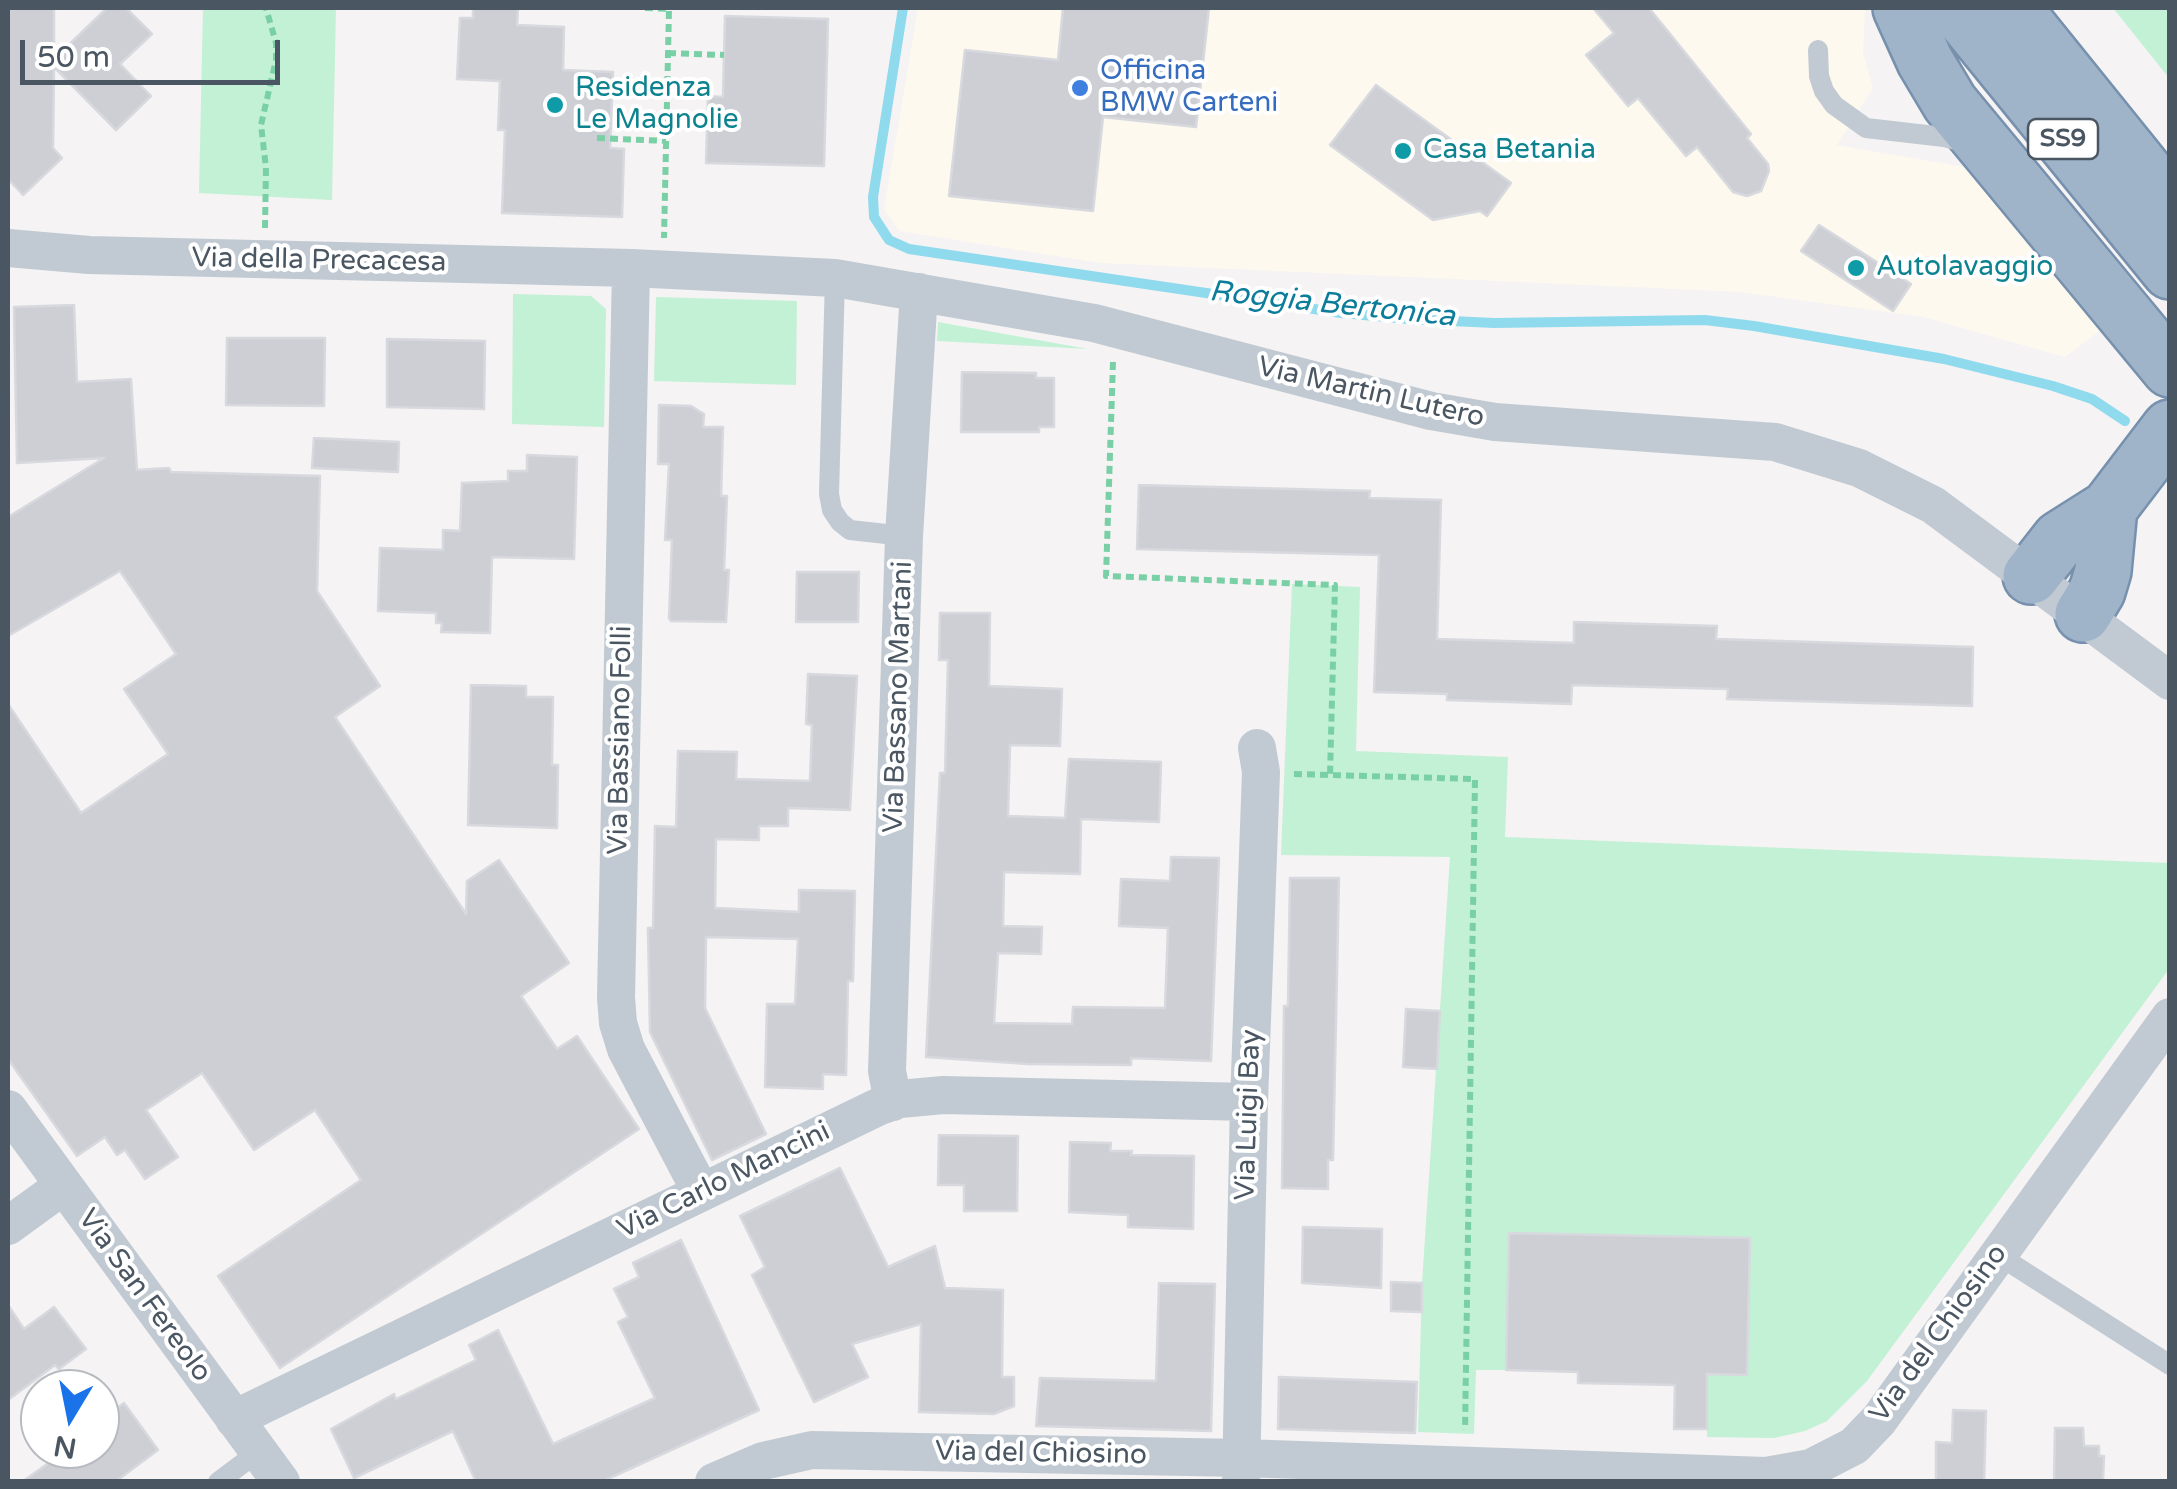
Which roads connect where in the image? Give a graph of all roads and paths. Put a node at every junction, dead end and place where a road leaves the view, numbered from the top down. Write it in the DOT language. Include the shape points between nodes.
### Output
graph roads {
  1 [pos="266,8"];
  2 [pos="645,8"];
  3 [pos="1900,8"];
  4 [pos="1956,8"];
  5 [pos="2013,8"];
  6 [pos="1818,50"];
  7 [pos="668,53"];
  8 [pos="724,55"];
  9 [pos="1933,113"];
  10 [pos="596,138"];
  11 [pos="666,141"];
  12 [pos="2170,203"];
  13 [pos="8,248"];
  14 [pos="264,259"];
  15 [pos="647,269"];
  16 [pos="2170,271"];
  17 [pos="834,278"];
  18 [pos="919,292"];
  19 [pos="1114,328"];
  20 [pos="2168,369"];
  21 [pos="2169,429"];
  22 [pos="2109,508"];
  23 [pos="904,536"];
  24 [pos="2031,576"];
  25 [pos="2083,614"];
  26 [pos="2170,681"];
  27 [pos="1259,760"];
  28 [pos="1330,775"];
  29 [pos="2170,1017"];
  30 [pos="893,1102"];
  31 [pos="1249,1102"];
  32 [pos="8,1109"];
  33 [pos="63,1186"];
  34 [pos="701,1192"];
  35 [pos="8,1226"];
  36 [pos="1998,1255"];
  37 [pos="2170,1365"];
  38 [pos="234,1419"];
  39 [pos="1464,1466"];
  40 [pos="270,1467"];
  41 [pos="1242,1470"];
  42 [pos="218,1482"];
  43 [pos="714,1482"];
  1 -- 14 [label="path" via="276,60 261,125"];
  2 -- 7 [label="path" via="669,9"];
  3 -- 9 [label="highway"];
  4 -- 16 [label="highway, SS9"];
  5 -- 12 [label="highway, SS9"];
  6 -- 9 [label="lane" via="1824,91 1866,128 1884,132"];
  7 -- 8 [label="path"];
  7 -- 11 [label="path"];
  9 -- 20 [label="highway" via="1997,158"];
  10 -- 11 [label="path"];
  11 -- 15 [label="path"];
  13 -- 14 [label="street, Via della Precacesa"];
  14 -- 15 [label="street, Via della Precacesa"];
  15 -- 17 [label="street, Via Martin Lutero"];
  15 -- 34 [label="street, Via Bassiano Folli" via="616,998 626,1049"];
  17 -- 18 [label="street, Via Martin Lutero"];
  17 -- 23 [label="lane" via="832,510 850,530"];
  18 -- 19 [label="street, Via Martin Lutero"];
  18 -- 23 [label="street, Via Bassano Martani"];
  19 -- 24 [label="street, Via Martin Lutero" via="1431,411 1495,422 1775,442 1898,486"];
  19 -- 28 [label="path" via="1106,576 1335,585"];
  21 -- 22 [label="highway"];
  22 -- 24 [label="highway" via="2060,539"];
  22 -- 25 [label="highway" via="2103,571"];
  23 -- 30 [label="street, Via Bassano Martani" via="887,1070"];
  24 -- 25 [label="street, Via Martin Lutero"];
  25 -- 26 [label="street, Via Martin Lutero"];
  27 -- 28 [label="path"];
  27 -- 31 [label="street, Via Luigi Bay"];
  28 -- 39 [label="path" via="1475,780"];
  29 -- 36 [label="street, Via del Chiosino"];
  30 -- 31 [label="street, Via Carlo Mancini" via="942,1095"];
  30 -- 34 [label="street, Via Carlo Mancini"];
  31 -- 41 [label="street, Via Luigi Bay"];
  32 -- 33 [label="street, Via San Fereolo"];
  33 -- 35 [label="street"];
  33 -- 38 [label="street, Via San Fereolo"];
  34 -- 38 [label="street, Via Carlo Mancini"];
  36 -- 37 [label="lane"];
  36 -- 39 [label="street, Via del Chiosino" via="1879,1420 1854,1446 1811,1468 1766,1476"];
  38 -- 40 [label="street, Via San Fereolo"];
  39 -- 41 [label="street, Via del Chiosino"];
  40 -- 42 [label="lane"];
  41 -- 43 [label="street, Via del Chiosino" via="812,1450"];
}
